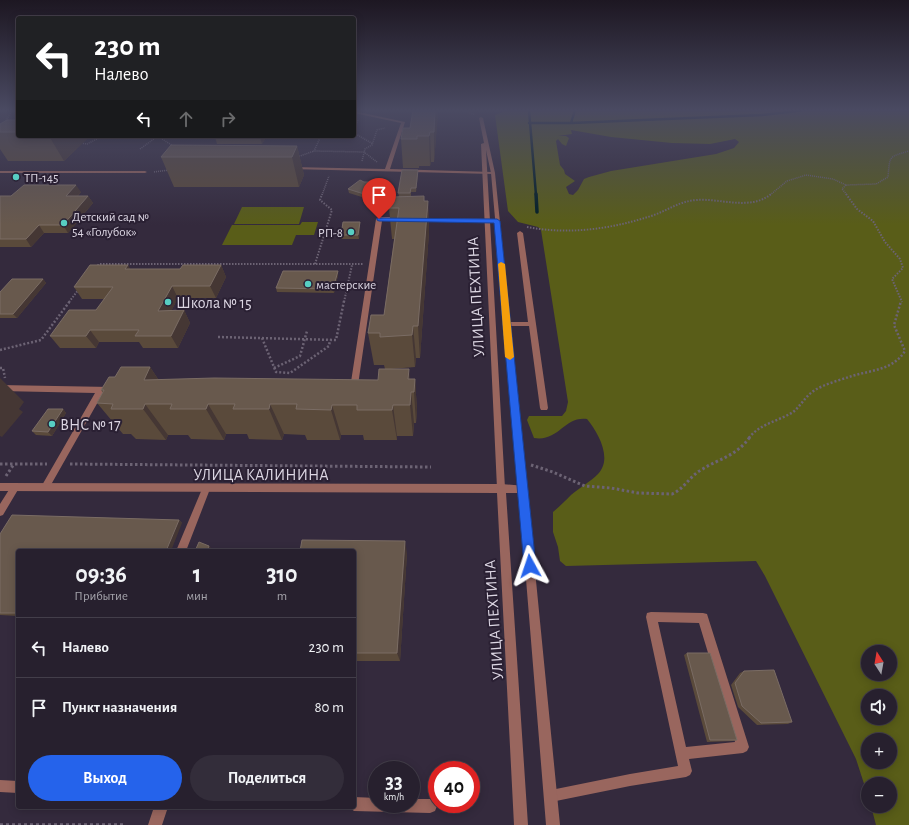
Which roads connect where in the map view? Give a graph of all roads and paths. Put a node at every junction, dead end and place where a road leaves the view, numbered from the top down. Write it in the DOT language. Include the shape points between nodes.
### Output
graph roads {
  1 [pos="368,148"];
  2 [pos="394,148"];
  3 [pos="483,148"];
  4 [pos="488,148"];
  5 [pos="314,151"];
  6 [pos="909,151"];
  7 [pos="364,152"];
  8 [pos="292,159"];
  9 [pos="362,162"];
  10 [pos="382,165"];
  11 [pos="284,168"];
  12 [pos="173,170"];
  13 [pos="387,170"];
  14 [pos="0,172"];
  15 [pos="145,172"];
  16 [pos="484,173"];
  17 [pos="493,173"];
  18 [pos="329,174"];
  19 [pos="846,185"];
  20 [pos="487,221"];
  21 [pos="497,221"];
  22 [pos="525,228"];
  23 [pos="520,233"];
  24 [pos="315,264"];
  25 [pos="372,264"];
  26 [pos="352,265"];
  27 [pos="94,269"];
  28 [pos="81,287"];
  29 [pos="506,324"];
  30 [pos="532,324"];
  31 [pos="307,331"];
  32 [pos="218,337"];
  33 [pos="262,338"];
  34 [pos="306,339"];
  35 [pos="330,340"];
  36 [pos="0,350"];
  37 [pos="274,368"];
  38 [pos="338,385"];
  39 [pos="0,388"];
  40 [pos="116,390"];
  41 [pos="100,391"];
  42 [pos="544,408"];
  43 [pos="48,458"];
  44 [pos="74,458"];
  45 [pos="520,462"];
  46 [pos="0,464"];
  47 [pos="45,464"];
  48 [pos="58,464"];
  49 [pos="71,464"];
  50 [pos="431,467"];
  51 [pos="45,487"];
  52 [pos="0,488"];
  53 [pos="15,488"];
  54 [pos="501,488"];
  55 [pos="206,489"];
  56 [pos="523,489"];
  57 [pos="0,512"];
  58 [pos="182,549"];
  59 [pos="681,754"];
  60 [pos="0,786"];
  61 [pos="16,787"];
  62 [pos="551,796"];
  63 [pos="356,804"];
  64 [pos="428,806"];
  65 [pos="159,809"];
  66 [pos="0,825"];
  67 [pos="126,825"];
  68 [pos="155,825"];
  69 [pos="522,825"];
  70 [pos="553,825"];
  1 -- 7 [label="path"];
  2 -- 13 [label="street"];
  3 -- 16 [label="street, УЛИЦА ПЕХТИНА"];
  4 -- 17 [label="street, УЛИЦА ПЕХТИНА"];
  5 -- 7 [label="path"];
  5 -- 8 [label="path"];
  6 -- 19 [label="path" via="898,154 889,161 886,179 876,184"];
  7 -- 9 [label="path"];
  7 -- 10 [label="path"];
  11 -- 13 [label="street"];
  12 -- 15 [label="path"];
  13 -- 16 [label="street"];
  14 -- 15 [label="street"];
  16 -- 17 [label="street"];
  16 -- 20 [label="street, УЛИЦА ПЕХТИНА"];
  17 -- 21 [label="street, УЛИЦА ПЕХТИНА"];
  18 -- 24 [label="path" via="320,200 332,210"];
  19 -- 22 [label="path" via="833,179 806,175 787,181 768,197 754,202 692,200 652,216 583,231"];
  19 -- 45 [label="path" via="842,188 844,192 857,209 873,221 885,242 902,262 903,268 892,281 902,303 894,325 905,351 904,356 882,370 852,376 815,390 794,411 755,430 730,456 700,470 677,492 657,494 585,486"];
  20 -- 21 [label="street"];
  20 -- 25 [label="street" via="379,219"];
  20 -- 54 [label="street, УЛИЦА ПЕХТИНА"];
  21 -- 29 [label="street, УЛИЦА ПЕХТИНА"];
  23 -- 30 [label="street"];
  24 -- 26 [label="path"];
  24 -- 27 [label="path" via="99,264"];
  25 -- 26 [label="path"];
  25 -- 38 [label="street" via="354,385"];
  26 -- 35 [label="path" via="336,340"];
  28 -- 36 [label="path" via="41,340"];
  29 -- 30 [label="street"];
  29 -- 45 [label="street, УЛИЦА ПЕХТИНА"];
  30 -- 42 [label="street"];
  31 -- 34 [label="path"];
  32 -- 33 [label="path"];
  33 -- 34 [label="path"];
  33 -- 37 [label="path"];
  34 -- 35 [label="path"];
  34 -- 37 [label="path" via="300,356"];
  35 -- 37 [label="path" via="329,346 290,373 276,372"];
  39 -- 41 [label="street"];
  40 -- 41 [label="street"];
  41 -- 48 [label="street"];
  43 -- 47 [label="path"];
  44 -- 49 [label="path"];
  45 -- 56 [label="street, УЛИЦА ПЕХТИНА"];
  46 -- 47 [label="path"];
  47 -- 48 [label="path"];
  48 -- 49 [label="path"];
  48 -- 51 [label="street"];
  49 -- 50 [label="path"];
  51 -- 53 [label="street, УЛИЦА КАЛИНИНА"];
  51 -- 55 [label="street, УЛИЦА КАЛИНИНА"];
  52 -- 53 [label="street, УЛИЦА КАЛИНИНА"];
  53 -- 57 [label="street"];
  54 -- 55 [label="street, УЛИЦА КАЛИНИНА"];
  54 -- 56 [label="street, УЛИЦА КАЛИНИНА"];
  54 -- 69 [label="street, УЛИЦА ПЕХТИНА"];
  55 -- 58 [label="street"];
  56 -- 62 [label="street, УЛИЦА ПЕХТИНА"];
  59 -- 59 [label="street" via="743,747 703,618 651,617"];
  59 -- 62 [label="street" via="686,771"];
  60 -- 61 [label="street"];
  62 -- 70 [label="street, УЛИЦА ПЕХТИНА"];
  63 -- 64 [label="street"];
  65 -- 68 [label="street"];
  66 -- 67 [label="path"];
}
